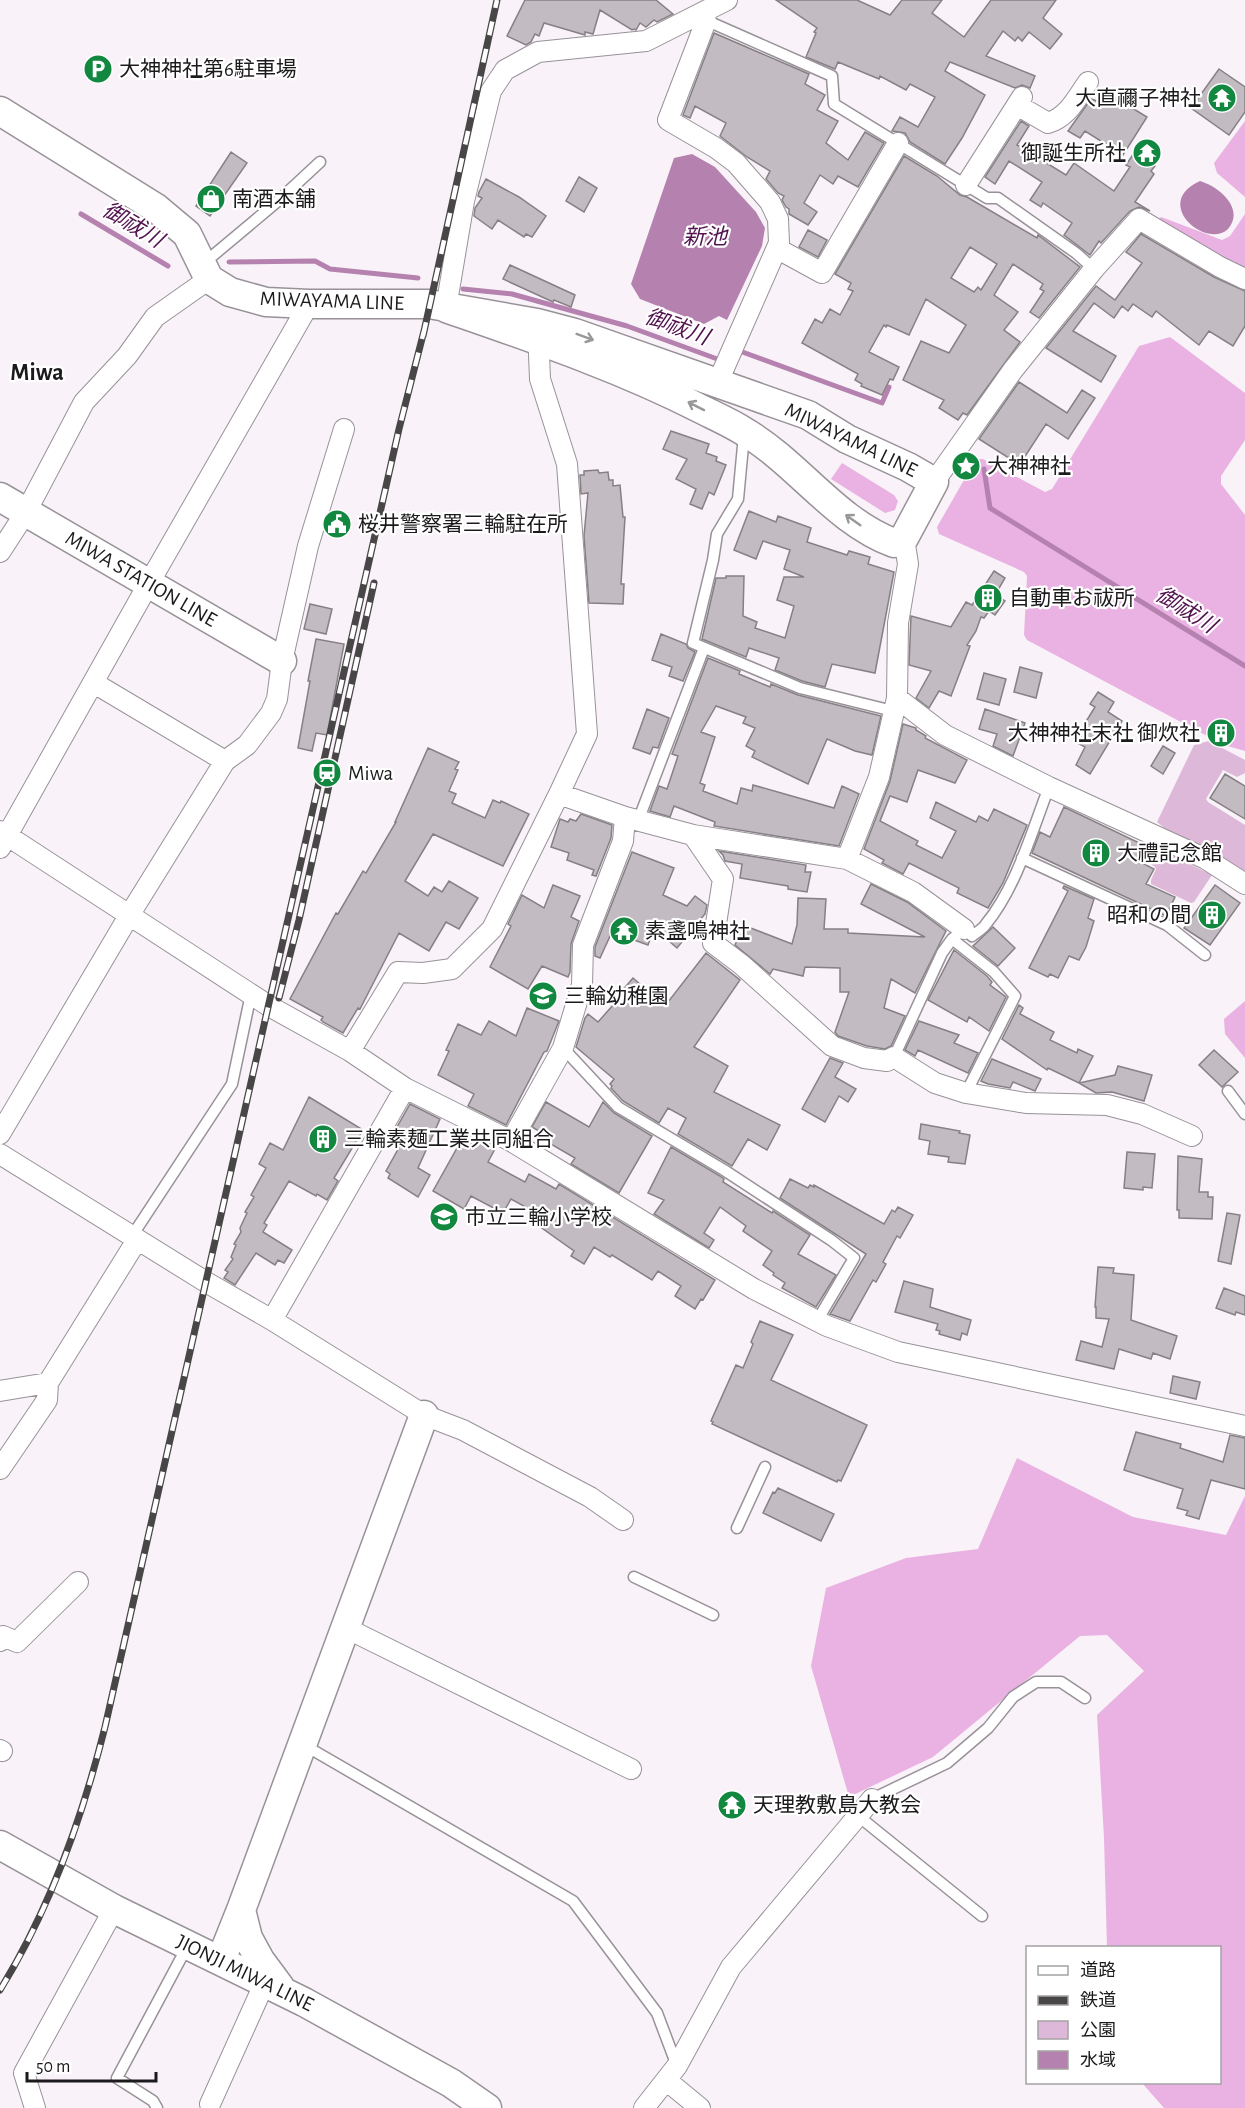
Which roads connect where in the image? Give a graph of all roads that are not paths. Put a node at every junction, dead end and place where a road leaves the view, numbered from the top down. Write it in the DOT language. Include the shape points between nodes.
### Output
graph roads {
  1 [pos="727,0"];
  2 [pos="702,18"];
  3 [pos="1088,82"];
  4 [pos="0,111"];
  5 [pos="898,143"];
  6 [pos="320,162"];
  7 [pos="966,185"];
  8 [pos="778,249"];
  9 [pos="1094,269"];
  10 [pos="205,272"];
  11 [pos="1245,279"];
  12 [pos="309,304"];
  13 [pos="446,308"];
  14 [pos="538,331"];
  15 [pos="717,384"];
  16 [pos="344,429"];
  17 [pos="745,431"];
  18 [pos="934,482"];
  19 [pos="0,497"];
  20 [pos="26,512"];
  21 [pos="904,538"];
  22 [pos="0,552"];
  23 [pos="149,583"];
  24 [pos="704,648"];
  25 [pos="282,661"];
  26 [pos="94,682"];
  27 [pos="895,705"];
  28 [pos="225,761"];
  29 [pos="1049,787"];
  30 [pos="559,794"];
  31 [pos="632,819"];
  32 [pos="693,835"];
  33 [pos="2,838"];
  34 [pos="1022,858"];
  35 [pos="847,859"];
  36 [pos="1245,884"];
  37 [pos="130,914"];
  38 [pos="958,934"];
  39 [pos="1205,955"];
  40 [pos="251,994"];
  41 [pos="563,1048"];
  42 [pos="350,1051"];
  43 [pos="894,1057"];
  44 [pos="405,1088"];
  45 [pos="1228,1091"];
  46 [pos="966,1093"];
  47 [pos="1245,1114"];
  48 [pos="0,1134"];
  49 [pos="1192,1136"];
  50 [pos="511,1141"];
  51 [pos="0,1154"];
  52 [pos="135,1238"];
  53 [pos="272,1320"];
  54 [pos="817,1321"];
  55 [pos="48,1383"];
  56 [pos="0,1391"];
  57 [pos="423,1415"];
  58 [pos="1245,1426"];
  59 [pos="765,1467"];
  60 [pos="0,1468"];
  61 [pos="623,1520"];
  62 [pos="737,1528"];
  63 [pos="634,1577"];
  64 [pos="78,1582"];
  65 [pos="713,1615"];
  66 [pos="344,1627"];
  67 [pos="0,1641"];
  68 [pos="1085,1698"];
  69 [pos="301,1743"];
  70 [pos="631,1768"];
  71 [pos="872,1799"];
  72 [pos="857,1815"];
  73 [pos="0,1845"];
  74 [pos="114,1909"];
  75 [pos="241,1910"];
  76 [pos="982,1916"];
  77 [pos="188,1945"];
  78 [pos="221,1960"];
  79 [pos="273,1986"];
  80 [pos="672,2073"];
  81 [pos="210,2104"];
  82 [pos="35,2108"];
  83 [pos="158,2108"];
  84 [pos="487,2108"];
  85 [pos="645,2108"];
  86 [pos="700,2108"];
  1 -- 2 [label="street"];
  2 -- 5 [label="lane" via="832,76 834,104"];
  2 -- 8 [label="street" via="668,120 736,163 770,202 777,219"];
  2 -- 13 [label="street" via="646,41 538,52 505,70 491,91 464,201"];
  3 -- 7 [label="street" via="1069,111 1048,123 1020,101"];
  4 -- 10 [label="main road" via="156,208 187,234"];
  5 -- 7 [label="lane"];
  5 -- 8 [label="street" via="822,273"];
  6 -- 10 [label="lane"];
  7 -- 9 [label="lane" via="987,198 998,198"];
  8 -- 15 [label="street"];
  9 -- 11 [label="street" via="1139,219"];
  9 -- 18 [label="street" via="1013,370"];
  10 -- 12 [label="main road, MIWAYAMA LINE" via="230,292 266,302"];
  10 -- 20 [label="street" via="155,317 127,356 84,402"];
  12 -- 13 [label="main road, MIWAYAMA LINE" via="429,304"];
  12 -- 23 [label="street"];
  13 -- 14 [label="main road, MIWAYAMA LINE"];
  14 -- 15 [label="main road, MIWAYAMA LINE, one-way" via="574,333"];
  17 -- 14 [label="main road, MIWAYAMA LINE, one-way"];
  14 -- 30 [label="street" via="540,380 567,464 587,734"];
  15 -- 18 [label="main road, MIWAYAMA LINE" via="808,415"];
  16 -- 25 [label="street" via="308,546"];
  21 -- 17 [label="main road, MIWAYAMA LINE, one-way" via="894,543 865,528 829,503 778,454"];
  17 -- 24 [label="lane" via="738,499 717,534 693,643"];
  18 -- 21 [label="main road, MIWAYAMA LINE"];
  19 -- 20 [label="main road, MIWA STATION LINE"];
  20 -- 22 [label="street"];
  20 -- 23 [label="main road, MIWA STATION LINE"];
  21 -- 27 [label="street" via="908,564 898,623"];
  23 -- 25 [label="main road, MIWA STATION LINE"];
  23 -- 26 [label="street"];
  24 -- 27 [label="lane" via="800,688"];
  24 -- 31 [label="lane"];
  25 -- 28 [label="street" via="271,713 247,745"];
  26 -- 28 [label="street"];
  26 -- 33 [label="street"];
  27 -- 29 [label="street"];
  27 -- 35 [label="street" via="879,777"];
  28 -- 37 [label="street"];
  29 -- 34 [label="lane"];
  29 -- 36 [label="street" via="1206,859"];
  30 -- 31 [label="street"];
  30 -- 42 [label="street" via="492,929 452,969 423,974 398,972"];
  31 -- 32 [label="street"];
  31 -- 41 [label="street" via="583,945 582,985"];
  32 -- 35 [label="street"];
  32 -- 43 [label="street" via="723,879 713,943 832,1046 864,1058 887,1061"];
  33 -- 37 [label="street"];
  34 -- 38 [label="lane" via="986,926 972,936"];
  34 -- 39 [label="lane" via="1167,925"];
  35 -- 38 [label="street" via="913,892"];
  37 -- 40 [label="street"];
  37 -- 48 [label="street"];
  38 -- 43 [label="lane" via="942,953"];
  38 -- 46 [label="lane" via="1015,996"];
  40 -- 42 [label="street"];
  40 -- 52 [label="lane" via="232,1084"];
  41 -- 50 [label="street"];
  41 -- 54 [label="lane" via="618,1107 724,1170 854,1258"];
  42 -- 44 [label="street"];
  43 -- 46 [label="street" via="935,1083"];
  44 -- 50 [label="street"];
  44 -- 53 [label="street"];
  45 -- 47 [label="lane"];
  46 -- 49 [label="street" via="1026,1103 1107,1105 1142,1114"];
  50 -- 54 [label="street" via="754,1289"];
  51 -- 52 [label="street"];
  52 -- 53 [label="street"];
  52 -- 55 [label="street"];
  53 -- 57 [label="street"];
  54 -- 58 [label="street" via="898,1352"];
  55 -- 56 [label="street"];
  55 -- 60 [label="street" via="46,1400"];
  57 -- 61 [label="street" via="463,1430 571,1486"];
  57 -- 66 [label="main road"];
  59 -- 62 [label="lane"];
  63 -- 65 [label="lane"];
  64 -- 67 [label="street" via="17,1642 3,1636"];
  66 -- 69 [label="main road"];
  66 -- 70 [label="street"];
  68 -- 71 [label="lane" via="1061,1682 1036,1682 1012,1697 988,1728 947,1763"];
  69 -- 75 [label="main road"];
  69 -- 80 [label="lane" via="573,1901 657,2013"];
  71 -- 72 [label="street"];
  72 -- 76 [label="lane"];
  72 -- 80 [label="street" via="731,1967"];
  73 -- 74 [label="main road, JIONJI MIWA LINE"];
  74 -- 77 [label="main road, JIONJI MIWA LINE"];
  74 -- 82 [label="street" via="24,2073"];
  75 -- 78 [label="main road"];
  75 -- 79 [label="main road" via="248,1938"];
  77 -- 78 [label="main road, JIONJI MIWA LINE"];
  77 -- 83 [label="lane" via="117,2078"];
  78 -- 79 [label="main road, JIONJI MIWA LINE"];
  79 -- 81 [label="street"];
  79 -- 84 [label="main road, JIONJI MIWA LINE" via="451,2083"];
  80 -- 85 [label="street"];
  80 -- 86 [label="street"];
}
